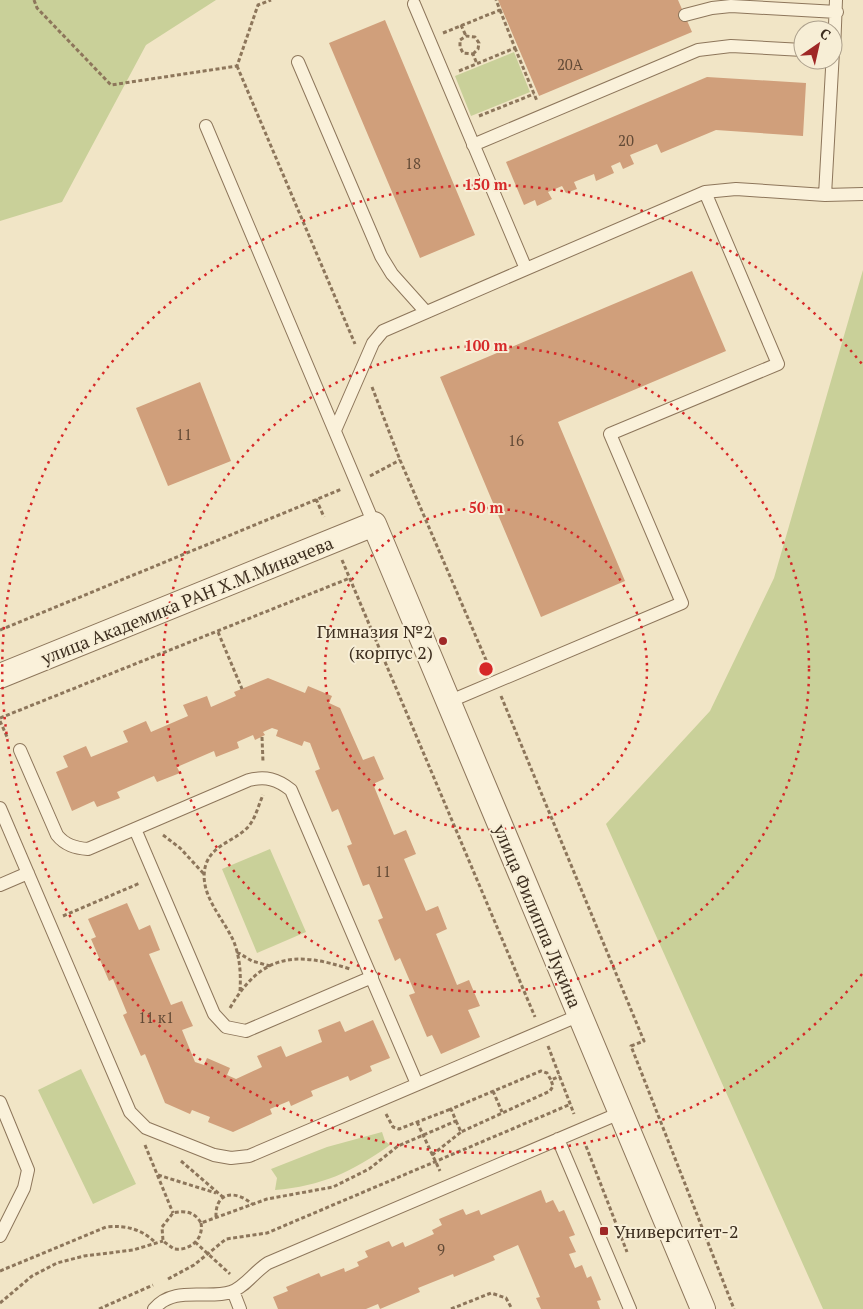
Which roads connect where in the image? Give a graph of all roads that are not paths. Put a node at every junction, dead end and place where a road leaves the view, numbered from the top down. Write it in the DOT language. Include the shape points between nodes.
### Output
graph roads {
  1 [pos="414,4"];
  2 [pos="836,6"];
  3 [pos="685,16"];
  4 [pos="835,20"];
  5 [pos="793,49"];
  6 [pos="298,62"];
  7 [pos="833,70"];
  8 [pos="206,126"];
  9 [pos="473,145"];
  10 [pos="706,192"];
  11 [pos="863,194"];
  12 [pos="825,195"];
  13 [pos="526,269"];
  14 [pos="426,312"];
  15 [pos="336,428"];
  16 [pos="374,524"];
  17 [pos="0,676"];
  18 [pos="448,702"];
  19 [pos="20,750"];
  20 [pos="0,808"];
  21 [pos="140,827"];
  22 [pos="28,873"];
  23 [pos="0,885"];
  24 [pos="371,976"];
  25 [pos="580,1015"];
  26 [pos="417,1084"];
  27 [pos="0,1102"];
  28 [pos="620,1113"];
  29 [pos="558,1139"];
  30 [pos="0,1236"];
  31 [pos="238,1288"];
  32 [pos="154,1309"];
  33 [pos="240,1309"];
  34 [pos="630,1309"];
  35 [pos="703,1309"];
  1 -- 9 [label="lane"];
  2 -- 3 [label="lane" via="726,6"];
  2 -- 4 [label="lane"];
  5 -- 9 [label="lane" via="732,46 698,50"];
  6 -- 14 [label="lane" via="378,251 392,274"];
  7 -- 12 [label="lane"];
  8 -- 15 [label="lane"];
  9 -- 13 [label="lane"];
  10 -- 12 [label="lane" via="736,189"];
  10 -- 13 [label="lane"];
  10 -- 18 [label="lane" via="778,364 610,434 682,603"];
  11 -- 12 [label="lane"];
  13 -- 14 [label="lane"];
  14 -- 15 [label="lane" via="382,331 372,343"];
  15 -- 16 [label="lane"];
  16 -- 17 [label="street, улица Академика РАН Х.М.Миначева"];
  16 -- 18 [label="street, улица Филиппа Лукина"];
  18 -- 25 [label="street, улица Филиппа Лукина"];
  19 -- 21 [label="lane" via="56,835 68,845 88,849"];
  20 -- 22 [label="lane"];
  21 -- 24 [label="lane" via="249,780 266,778 281,782 292,790"];
  21 -- 24 [label="lane" via="155,877 214,1014 222,1024 246,1030"];
  22 -- 23 [label="lane"];
  22 -- 26 [label="lane" via="130,1112 146,1128 214,1155 240,1158"];
  24 -- 26 [label="lane"];
  25 -- 26 [label="lane"];
  25 -- 28 [label="street, улица Филиппа Лукина"];
  27 -- 30 [label="lane" via="28,1170 24,1188"];
  28 -- 29 [label="lane"];
  28 -- 35 [label="street, улица Филиппа Лукина"];
  29 -- 31 [label="lane" via="268,1263"];
  29 -- 34 [label="lane"];
  31 -- 32 [label="lane" via="179,1296"];
  31 -- 33 [label="lane"];
}
